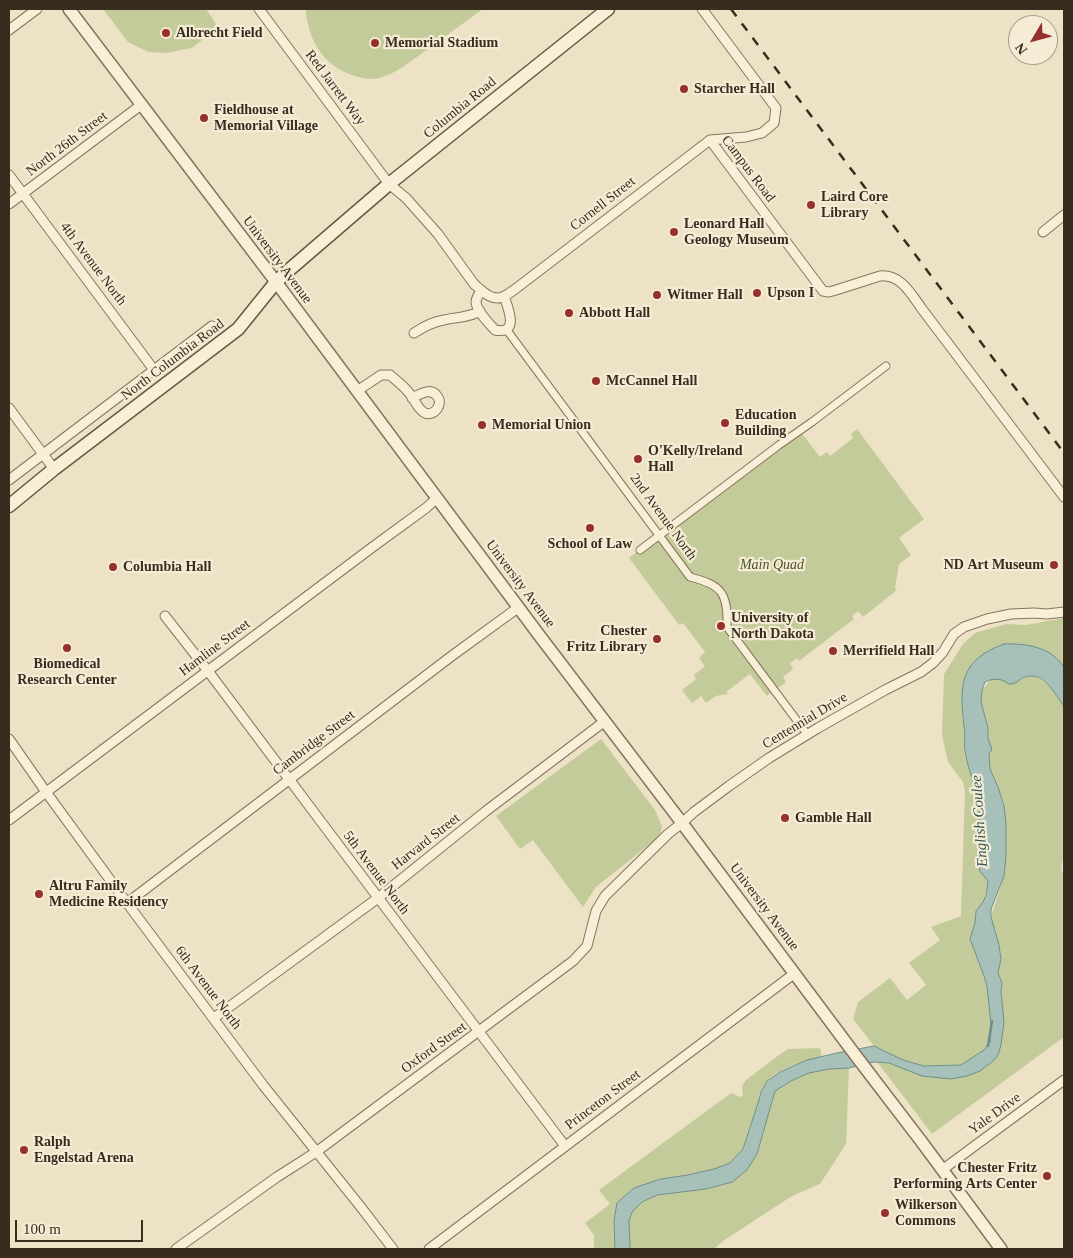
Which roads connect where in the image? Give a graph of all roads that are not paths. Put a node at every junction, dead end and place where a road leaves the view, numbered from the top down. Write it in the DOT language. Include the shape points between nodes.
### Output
graph roads {
  1 [pos="37,9"];
  2 [pos="69,9"];
  3 [pos="259,9"];
  4 [pos="608,9"];
  5 [pos="618,9"];
  6 [pos="702,9"];
  7 [pos="9,30"];
  8 [pos="551,55"];
  9 [pos="141,105"];
  10 [pos="710,140"];
  11 [pos="9,175"];
  12 [pos="389,184"];
  13 [pos="23,194"];
  14 [pos="9,204"];
  15 [pos="1064,215"];
  16 [pos="1043,232"];
  17 [pos="276,282"];
  18 [pos="481,291"];
  19 [pos="504,296"];
  20 [pos="480,311"];
  21 [pos="212,326"];
  22 [pos="509,333"];
  23 [pos="414,334"];
  24 [pos="886,366"];
  25 [pos="154,370"];
  26 [pos="358,392"];
  27 [pos="412,398"];
  28 [pos="9,408"];
  29 [pos="43,454"];
  30 [pos="54,469"];
  31 [pos="9,480"];
  32 [pos="1064,497"];
  33 [pos="437,498"];
  34 [pos="9,506"];
  35 [pos="660,535"];
  36 [pos="640,550"];
  37 [pos="518,607"];
  38 [pos="1064,612"];
  39 [pos="165,616"];
  40 [pos="208,671"];
  41 [pos="605,721"];
  42 [pos="807,734"];
  43 [pos="9,739"];
  44 [pos="289,779"];
  45 [pos="46,792"];
  46 [pos="9,820"];
  47 [pos="682,824"];
  48 [pos="668,834"];
  49 [pos="378,898"];
  50 [pos="127,903"];
  51 [pos="795,973"];
  52 [pos="214,1018"];
  53 [pos="479,1032"];
  54 [pos="1064,1080"];
  55 [pos="565,1146"];
  56 [pos="316,1152"];
  57 [pos="942,1170"];
  58 [pos="176,1249"];
  59 [pos="393,1249"];
  60 [pos="429,1249"];
  61 [pos="1001,1249"];
  1 -- 7 [label="street"];
  2 -- 9 [label="street, University Avenue"];
  3 -- 12 [label="street, Red Jarrett Way"];
  4 -- 8 [label="main road, Columbia Road"];
  5 -- 8 [label="main road, Columbia Road"];
  6 -- 10 [label="street, Campus Road" via="776,108 774,123 762,133"];
  8 -- 12 [label="main road, Columbia Road"];
  9 -- 13 [label="street, North 26th Street"];
  9 -- 17 [label="street, University Avenue"];
  10 -- 19 [label="street, Cornell Street"];
  10 -- 32 [label="street, Campus Road" via="823,291 887,275 899,281"];
  11 -- 13 [label="street, 4th Avenue North"];
  12 -- 17 [label="main road, North Columbia Road"];
  12 -- 18 [label="street" via="438,234"];
  13 -- 14 [label="street, North 26th Street"];
  13 -- 25 [label="street, 4th Avenue North"];
  15 -- 16 [label="street"];
  17 -- 26 [label="street, University Avenue"];
  17 -- 30 [label="main road, North Columbia Road" via="238,329"];
  18 -- 19 [label="street" via="494,297"];
  18 -- 20 [label="street" via="476,302"];
  19 -- 20 [label="street" via="511,317 505,329 495,330"];
  20 -- 23 [label="street" via="426,325"];
  21 -- 25 [label="street"];
  22 -- 35 [label="street, 2nd Avenue North"];
  24 -- 35 [label="street"];
  25 -- 29 [label="street"];
  26 -- 27 [label="street" via="381,375 390,375"];
  26 -- 33 [label="street, University Avenue"];
  28 -- 29 [label="street"];
  29 -- 30 [label="street"];
  29 -- 31 [label="street"];
  30 -- 34 [label="main road, North Columbia Road"];
  33 -- 37 [label="street, University Avenue"];
  33 -- 40 [label="street, Hamline Street"];
  35 -- 36 [label="street"];
  35 -- 42 [label="street, 2nd Avenue North" via="690,577 707,581 721,591 727,609 727,626"];
  37 -- 41 [label="street, University Avenue"];
  37 -- 44 [label="street, Cambridge Street"];
  38 -- 42 [label="street, Centennial Drive" via="995,617 964,627 921,672"];
  39 -- 40 [label="street, 5th Avenue North"];
  40 -- 44 [label="street, 5th Avenue North"];
  40 -- 45 [label="street, Hamline Street"];
  41 -- 47 [label="street, University Avenue"];
  41 -- 49 [label="street, Harvard Street"];
  42 -- 47 [label="street, Centennial Drive" via="729,786"];
  43 -- 45 [label="street, 6th Avenue North"];
  44 -- 49 [label="street, 5th Avenue North"];
  44 -- 50 [label="street, Cambridge Street"];
  45 -- 46 [label="street, Hamline Street"];
  45 -- 50 [label="street, 6th Avenue North"];
  47 -- 48 [label="street, Centennial Drive"];
  47 -- 51 [label="street, University Avenue"];
  48 -- 53 [label="street, Oxford Street" via="605,896 596,911 587,946 573,961"];
  49 -- 52 [label="street, Harvard Street"];
  49 -- 53 [label="street, 5th Avenue North"];
  50 -- 52 [label="street, 6th Avenue North"];
  51 -- 55 [label="street, Princeton Street"];
  51 -- 57 [label="street, University Avenue"];
  52 -- 56 [label="street, 6th Avenue North"];
  53 -- 55 [label="street, 5th Avenue North"];
  53 -- 56 [label="street, Oxford Street"];
  54 -- 57 [label="street, Yale Drive"];
  55 -- 60 [label="street, Princeton Street"];
  56 -- 58 [label="street, Oxford Street"];
  56 -- 59 [label="street, 6th Avenue North"];
  57 -- 61 [label="street, University Avenue"];
}
